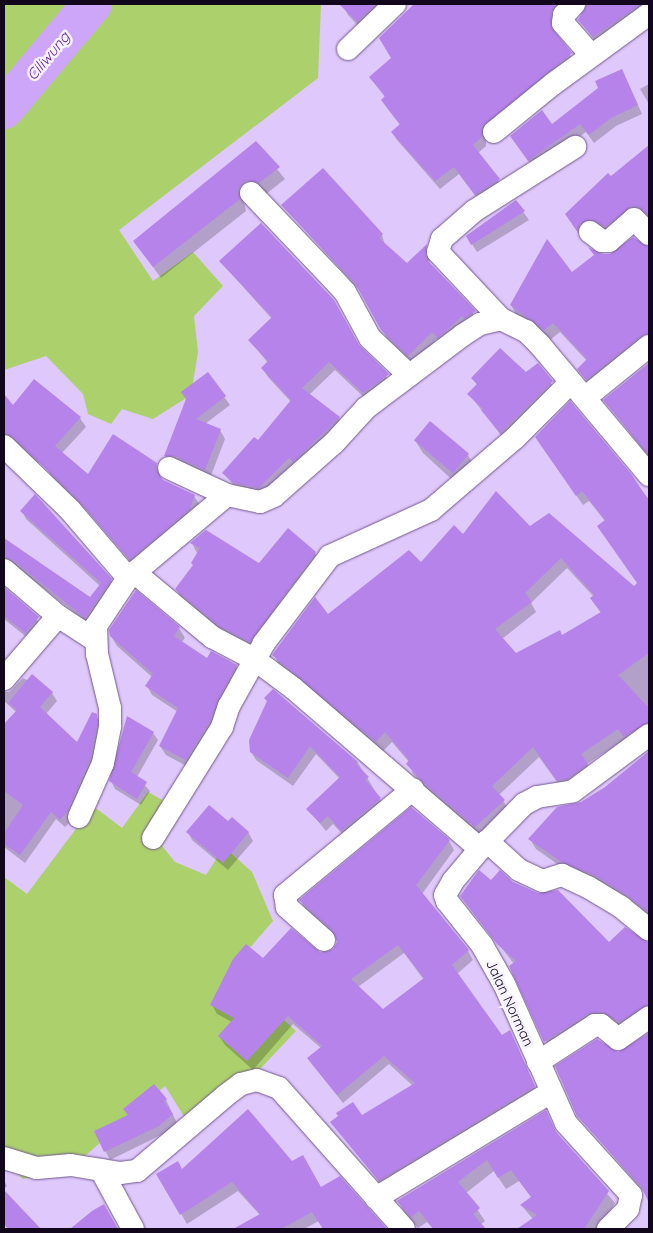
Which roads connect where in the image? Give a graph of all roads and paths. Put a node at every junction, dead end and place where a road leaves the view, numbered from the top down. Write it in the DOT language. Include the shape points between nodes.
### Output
graph roads {
  1 [pos="395,4"];
  2 [pos="574,4"];
  3 [pos="649,14"];
  4 [pos="348,48"];
  5 [pos="592,55"];
  6 [pos="494,132"];
  7 [pos="575,147"];
  8 [pos="251,193"];
  9 [pos="590,232"];
  10 [pos="649,234"];
  11 [pos="502,319"];
  12 [pos="649,346"];
  13 [pos="409,375"];
  14 [pos="578,389"];
  15 [pos="4,446"];
  16 [pos="169,468"];
  17 [pos="649,475"];
  18 [pos="227,495"];
  19 [pos="4,570"];
  20 [pos="131,575"];
  21 [pos="58,616"];
  22 [pos="95,640"];
  23 [pos="254,659"];
  24 [pos="4,679"];
  25 [pos="649,735"];
  26 [pos="413,789"];
  27 [pos="80,817"];
  28 [pos="153,838"];
  29 [pos="483,845"];
  30 [pos="649,927"];
  31 [pos="324,940"];
  32 [pos="649,1017"];
  33 [pos="538,1062"];
  34 [pos="551,1092"];
  35 [pos="4,1158"];
  36 [pos="101,1170"];
  37 [pos="649,1195"];
  38 [pos="376,1198"];
  39 [pos="628,1209"];
  40 [pos="133,1229"];
  41 [pos="404,1229"];
  42 [pos="608,1229"];
  1 -- 4 [label="street"];
  2 -- 5 [label="street" via="564,15 563,23"];
  3 -- 5 [label="street"];
  5 -- 6 [label="street"];
  7 -- 11 [label="street" via="474,211 442,239 438,252"];
  8 -- 13 [label="street" via="345,292 370,338"];
  9 -- 10 [label="street" via="606,242 634,219"];
  11 -- 13 [label="street" via="480,324"];
  11 -- 14 [label="street" via="526,331"];
  12 -- 14 [label="street"];
  13 -- 18 [label="street" via="366,408 334,443 274,496 260,502"];
  14 -- 17 [label="street"];
  14 -- 23 [label="street" via="431,510 330,556"];
  15 -- 20 [label="street"];
  16 -- 18 [label="street"];
  18 -- 20 [label="street"];
  19 -- 21 [label="street"];
  20 -- 22 [label="street" via="101,616 94,633"];
  20 -- 23 [label="street" via="212,637"];
  21 -- 22 [label="street"];
  21 -- 24 [label="street"];
  22 -- 27 [label="street" via="110,726 103,763"];
  23 -- 26 [label="street"];
  23 -- 28 [label="street" via="222,727"];
  25 -- 29 [label="street, Jalan Norman" via="573,790 537,797 524,804"];
  26 -- 29 [label="street"];
  26 -- 31 [label="street" via="285,895 287,907"];
  29 -- 30 [label="street" via="535,878 548,880 562,875 621,907"];
  29 -- 33 [label="street, Jalan Norman" via="453,881 446,895 447,901 474,933 504,984"];
  32 -- 33 [label="street" via="618,1039 601,1024 595,1025"];
  33 -- 34 [label="street, Jalan Norman"];
  34 -- 38 [label="street"];
  34 -- 39 [label="street, Jalan Norman" via="571,1132 627,1187 631,1200"];
  35 -- 36 [label="street" via="37,1168 71,1165"];
  36 -- 38 [label="street" via="137,1171 225,1096 241,1084 257,1080 278,1088"];
  36 -- 40 [label="street"];
  37 -- 39 [label="street"];
  38 -- 41 [label="street"];
  39 -- 42 [label="street"];
}
